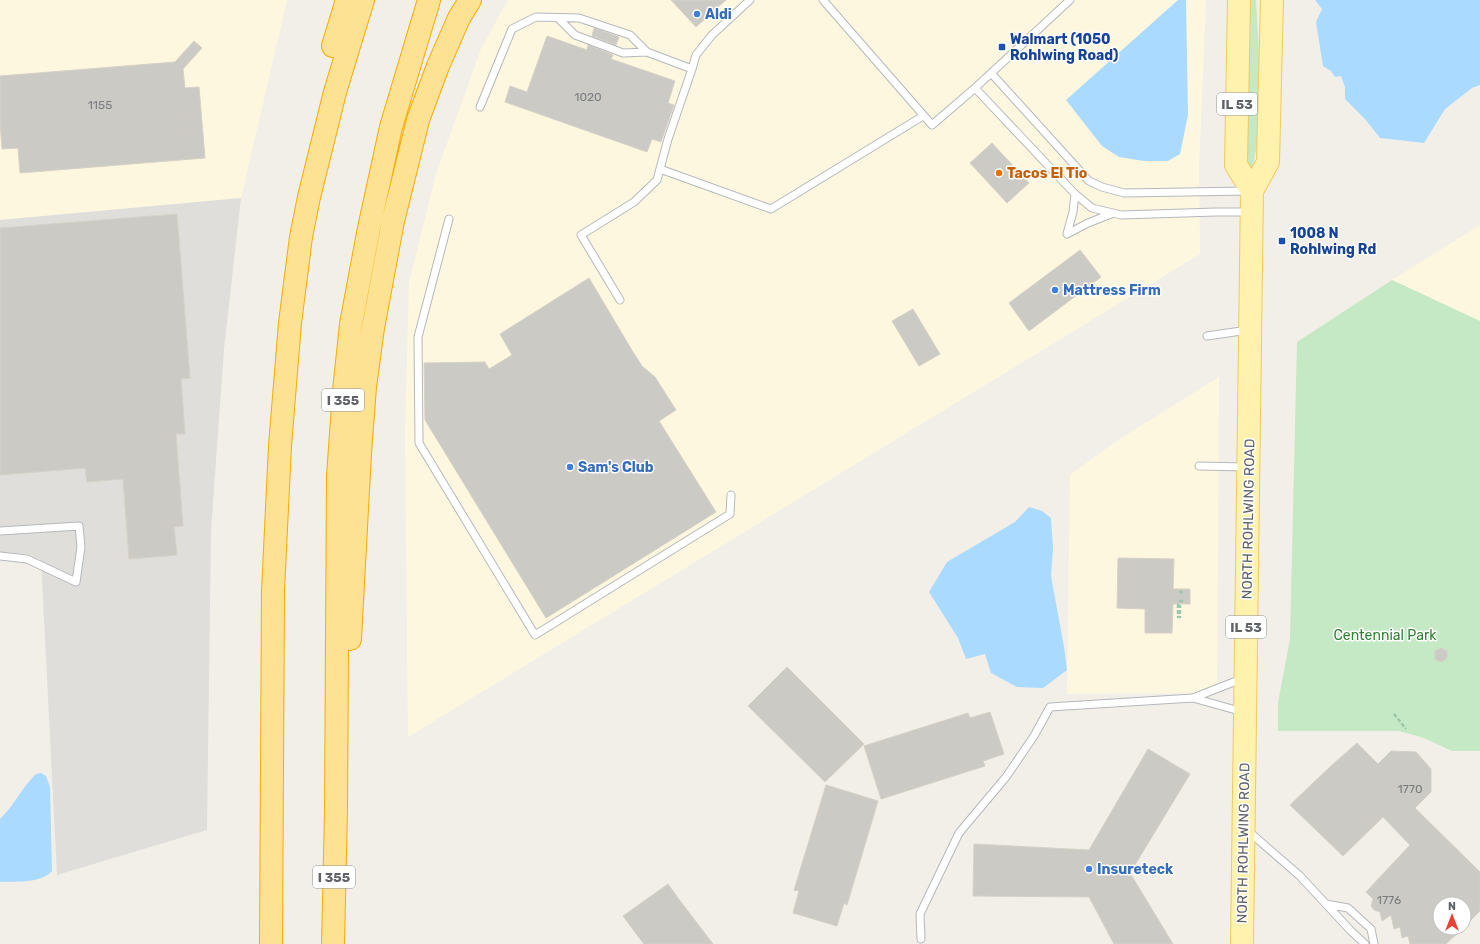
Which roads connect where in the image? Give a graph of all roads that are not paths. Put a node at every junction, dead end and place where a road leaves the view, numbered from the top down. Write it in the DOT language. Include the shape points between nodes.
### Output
graph roads {
  1 [pos="347,0"];
  2 [pos="363,0"];
  3 [pos="429,0"];
  4 [pos="470,0"];
  5 [pos="750,0"];
  6 [pos="823,0"];
  7 [pos="1070,0"];
  8 [pos="1239,0"];
  9 [pos="1272,0"];
  10 [pos="558,18"];
  11 [pos="647,52"];
  12 [pos="692,69"];
  13 [pos="991,73"];
  14 [pos="975,88"];
  15 [pos="480,107"];
  16 [pos="923,116"];
  17 [pos="660,170"];
  18 [pos="1252,191"];
  19 [pos="1075,194"];
  20 [pos="309,197"];
  21 [pos="1251,212"];
  22 [pos="1111,214"];
  23 [pos="449,219"];
  24 [pos="620,300"];
  25 [pos="1250,330"];
  26 [pos="1208,336"];
  27 [pos="1199,466"];
  28 [pos="1248,467"];
  29 [pos="731,495"];
  30 [pos="0,531"];
  31 [pos="0,556"];
  32 [pos="1246,678"];
  33 [pos="1193,698"];
  34 [pos="1245,713"];
  35 [pos="336,810"];
  36 [pos="1244,828"];
  37 [pos="1326,904"];
  38 [pos="921,939"];
  39 [pos="271,944"];
  40 [pos="333,944"];
  41 [pos="1242,944"];
  42 [pos="1365,944"];
  43 [pos="1374,944"];
  1 -- 20 [label="highway" via="323,80"];
  2 -- 20 [label="highway" via="335,92"];
  3 -- 35 [label="highway, I 355" via="391,127 351,324 338,476"];
  4 -- 35 [label="highway" via="459,18 438,66 418,120 393,222 373,328 360,453 353,611"];
  5 -- 12 [label="lane" via="712,35 696,55"];
  6 -- 16 [label="lane"];
  7 -- 13 [label="lane"];
  8 -- 18 [label="main road, IL 53" via="1236,165"];
  9 -- 18 [label="main road, NORTH ROHLWING ROAD / IL 53" via="1268,162"];
  10 -- 11 [label="lane" via="579,18 630,35"];
  10 -- 11 [label="lane" via="575,35 623,53"];
  10 -- 15 [label="lane" via="536,17 512,29"];
  11 -- 12 [label="lane"];
  12 -- 17 [label="lane"];
  13 -- 14 [label="lane"];
  13 -- 18 [label="lane" via="1089,181 1102,187 1124,193"];
  14 -- 16 [label="lane" via="932,125"];
  14 -- 19 [label="lane"];
  16 -- 17 [label="lane" via="771,209"];
  17 -- 24 [label="lane" via="657,180 634,202 581,235"];
  18 -- 21 [label="main road, NORTH ROHLWING ROAD / IL 53"];
  19 -- 22 [label="lane" via="1092,208"];
  19 -- 22 [label="lane" via="1074,212 1067,234"];
  20 -- 39 [label="highway" via="290,323 279,461 273,591"];
  21 -- 22 [label="lane"];
  21 -- 25 [label="main road, NORTH ROHLWING ROAD / IL 53"];
  23 -- 29 [label="lane" via="418,337 419,443 535,635 730,514"];
  25 -- 26 [label="lane"];
  25 -- 28 [label="main road, NORTH ROHLWING ROAD / IL 53"];
  27 -- 28 [label="lane"];
  28 -- 32 [label="main road, NORTH ROHLWING ROAD / IL 53"];
  30 -- 31 [label="lane" via="79,526 81,547 76,582 27,559"];
  32 -- 33 [label="lane"];
  32 -- 34 [label="main road, NORTH ROHLWING ROAD / IL 53"];
  33 -- 34 [label="lane"];
  33 -- 38 [label="lane" via="1050,706 1034,736 1006,777 959,833 920,914"];
  34 -- 36 [label="main road, NORTH ROHLWING ROAD / IL 53"];
  35 -- 40 [label="highway, I 355"];
  36 -- 37 [label="lane" via="1300,876"];
  36 -- 41 [label="main road, NORTH ROHLWING ROAD / IL 53"];
  37 -- 42 [label="lane"];
  37 -- 43 [label="lane" via="1348,908 1371,929"];
}
